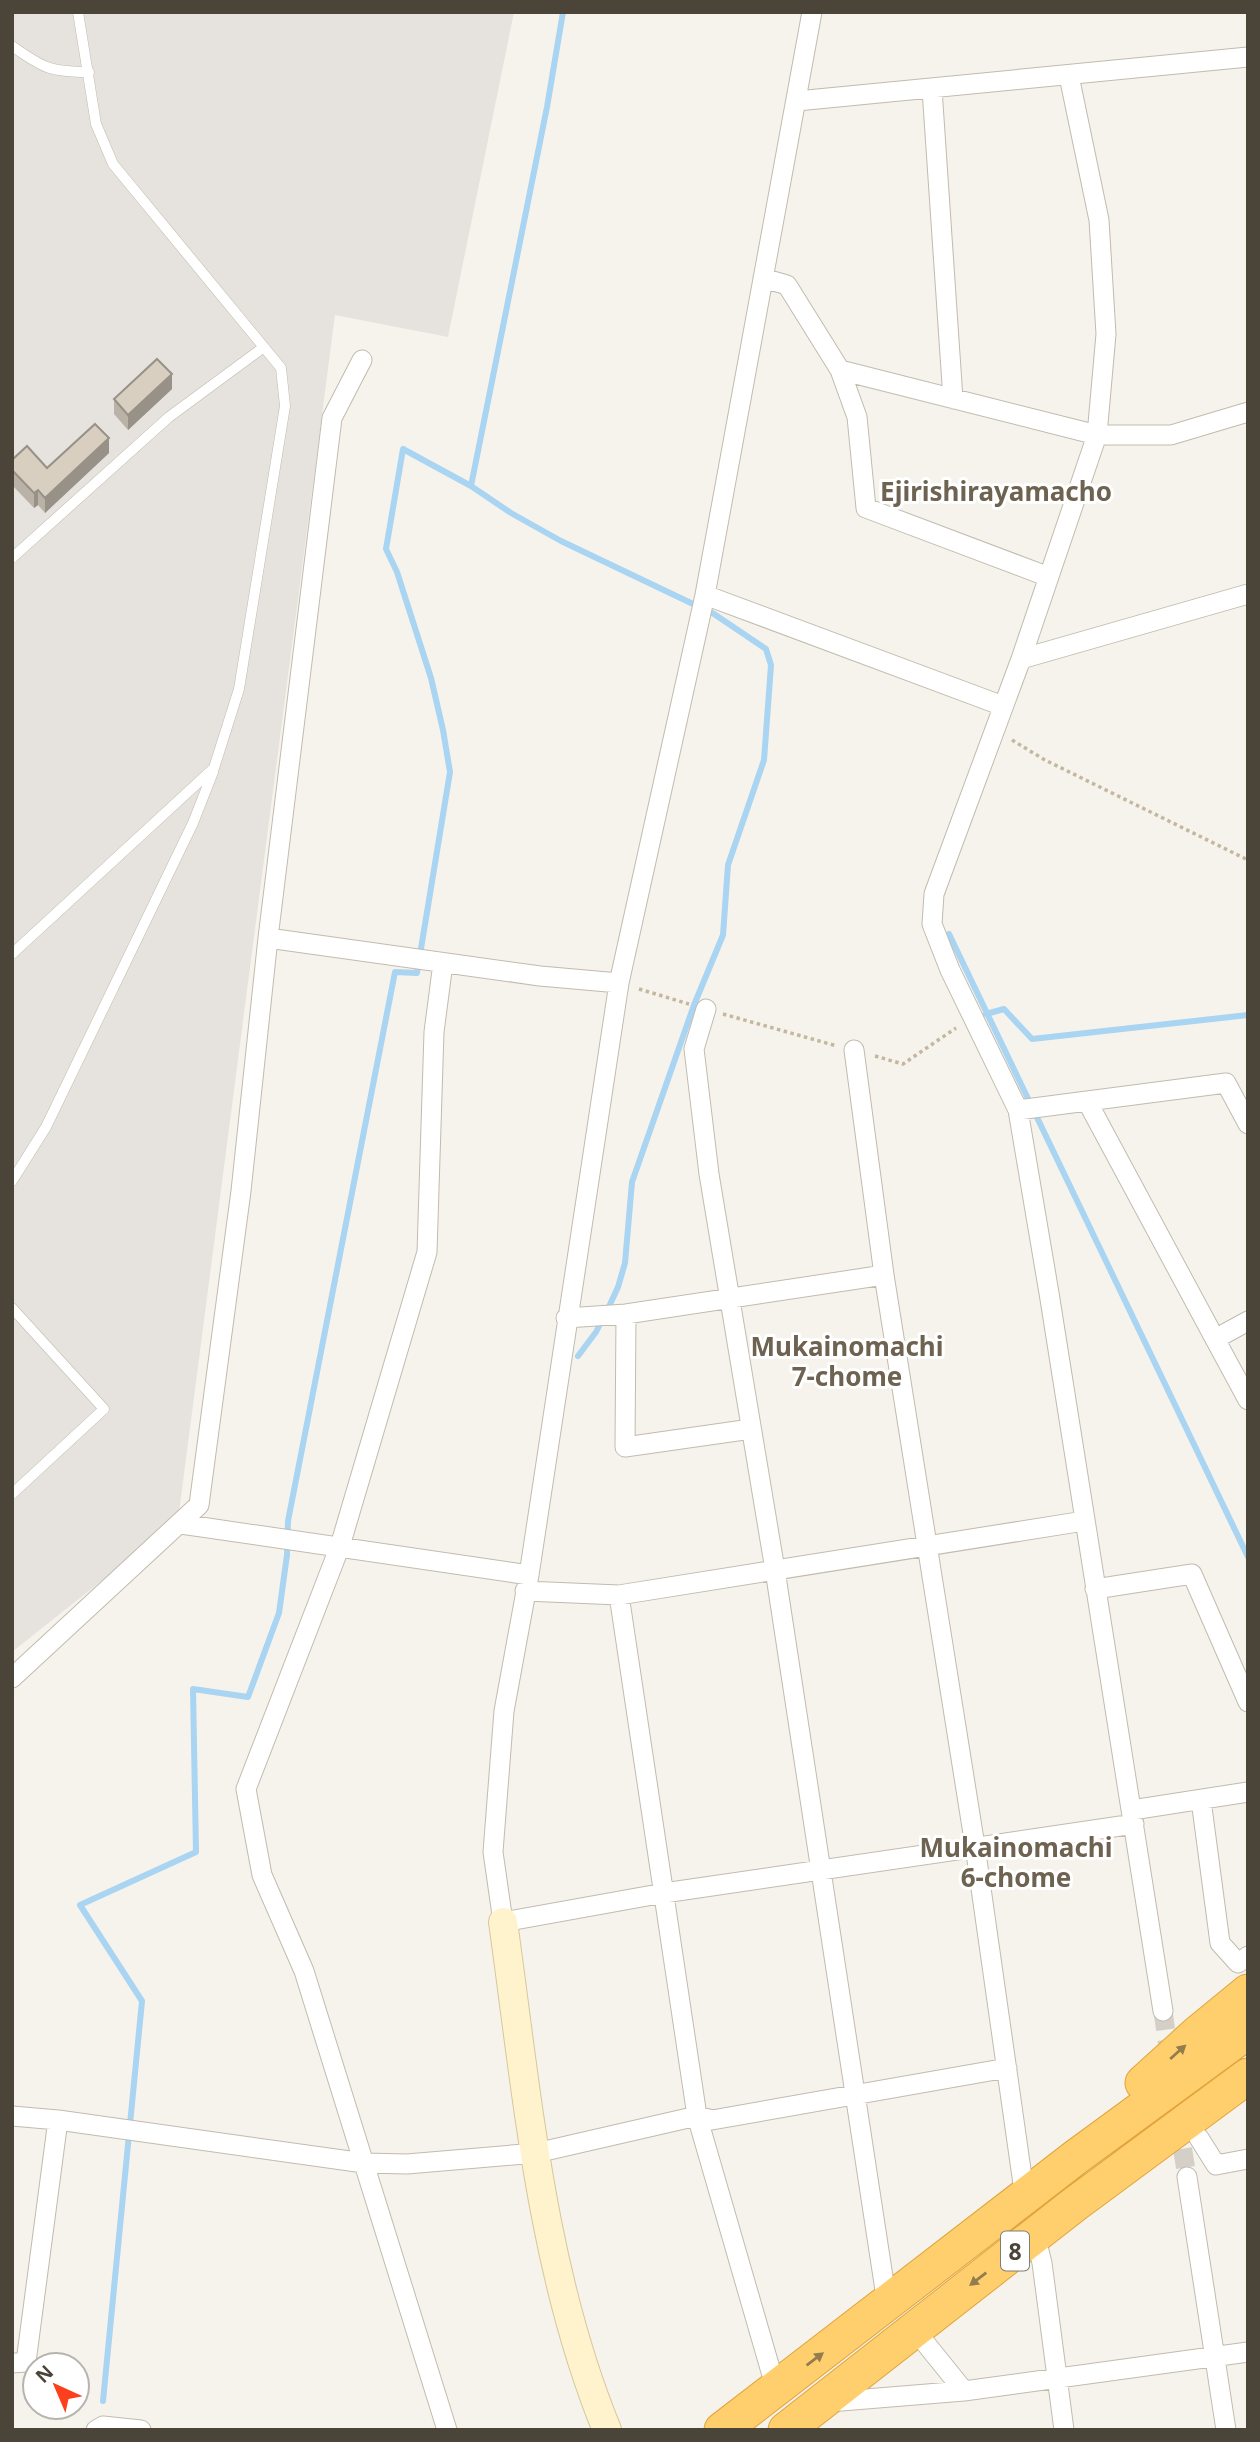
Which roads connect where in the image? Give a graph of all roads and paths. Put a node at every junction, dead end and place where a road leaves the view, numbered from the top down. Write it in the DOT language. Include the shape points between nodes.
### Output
graph roads {
  1 [pos="78,12"];
  2 [pos="812,12"];
  3 [pos="12,46"];
  4 [pos="1248,57"];
  5 [pos="89,72"];
  6 [pos="1069,76"];
  7 [pos="932,89"];
  8 [pos="797,101"];
  9 [pos="763,278"];
  10 [pos="264,347"];
  11 [pos="362,360"];
  12 [pos="839,370"];
  13 [pos="953,399"];
  14 [pos="1248,412"];
  15 [pos="1097,435"];
  16 [pos="12,558"];
  17 [pos="1049,578"];
  18 [pos="1248,594"];
  19 [pos="705,595"];
  20 [pos="1021,659"];
  21 [pos="1003,706"];
  22 [pos="995,730"];
  23 [pos="214,768"];
  24 [pos="1248,860"];
  25 [pos="268,938"];
  26 [pos="12,954"];
  27 [pos="443,962"];
  28 [pos="619,983"];
  29 [pos="706,1009"];
  30 [pos="972,1017"];
  31 [pos="853,1050"];
  32 [pos="1088,1103"];
  33 [pos="1018,1110"];
  34 [pos="1248,1124"];
  35 [pos="12,1181"];
  36 [pos="884,1275"];
  37 [pos="731,1298"];
  38 [pos="12,1308"];
  39 [pos="626,1314"];
  40 [pos="566,1318"];
  41 [pos="1248,1321"];
  42 [pos="1215,1339"];
  43 [pos="1248,1400"];
  44 [pos="751,1429"];
  45 [pos="12,1494"];
  46 [pos="1084,1521"];
  47 [pos="181,1524"];
  48 [pos="340,1546"];
  49 [pos="926,1547"];
  50 [pos="775,1570"];
  51 [pos="527,1583"];
  52 [pos="1095,1589"];
  53 [pos="619,1595"];
  54 [pos="12,1678"];
  55 [pos="1248,1702"];
  56 [pos="1248,1792"];
  57 [pos="1201,1800"];
  58 [pos="1133,1817"];
  59 [pos="975,1846"];
  60 [pos="820,1869"];
  61 [pos="664,1893"];
  62 [pos="503,1922"];
  63 [pos="1248,1956"];
  64 [pos="1248,1992"];
  65 [pos="1163,2011"];
  66 [pos="1248,2031"];
  67 [pos="1007,2068"];
  68 [pos="1248,2076"];
  69 [pos="855,2094"];
  70 [pos="1248,2104"];
  71 [pos="12,2116"];
  72 [pos="697,2116"];
  73 [pos="58,2120"];
  74 [pos="1199,2138"];
  75 [pos="536,2153"];
  76 [pos="1248,2159"];
  77 [pos="364,2163"];
  78 [pos="1187,2177"];
  79 [pos="1034,2192"];
  80 [pos="1075,2204"];
  81 [pos="1035,2235"];
  82 [pos="887,2303"];
  83 [pos="914,2329"];
  84 [pos="1248,2352"];
  85 [pos="1215,2357"];
  86 [pos="12,2363"];
  87 [pos="1057,2379"];
  88 [pos="776,2389"];
  89 [pos="964,2391"];
  90 [pos="822,2402"];
  91 [pos="96,2430"];
  92 [pos="141,2430"];
  93 [pos="447,2430"];
  94 [pos="607,2430"];
  95 [pos="722,2430"];
  96 [pos="786,2430"];
  97 [pos="1064,2430"];
  98 [pos="1226,2430"];
  1 -- 5 [label="lane"];
  2 -- 8 [label="street"];
  3 -- 5 [label="lane" via="41,66 60,72"];
  4 -- 6 [label="street"];
  5 -- 10 [label="lane" via="96,124 113,164"];
  6 -- 7 [label="street"];
  6 -- 15 [label="street" via="1098,220 1106,334"];
  7 -- 8 [label="street"];
  7 -- 13 [label="street"];
  8 -- 9 [label="street"];
  9 -- 12 [label="street" via="787,285"];
  9 -- 19 [label="street"];
  10 -- 16 [label="lane" via="169,417"];
  10 -- 23 [label="lane" via="281,368 285,406 239,689"];
  11 -- 25 [label="street" via="332,418"];
  12 -- 13 [label="street"];
  12 -- 17 [label="street" via="857,416 866,508"];
  13 -- 15 [label="street"];
  14 -- 15 [label="street" via="1171,435"];
  15 -- 17 [label="street"];
  17 -- 20 [label="street"];
  18 -- 20 [label="street"];
  19 -- 21 [label="street"];
  19 -- 28 [label="street"];
  20 -- 21 [label="street"];
  21 -- 22 [label="street"];
  22 -- 24 [label="path" via="1045,760"];
  22 -- 30 [label="street" via="934,894 932,924"];
  23 -- 26 [label="lane"];
  23 -- 35 [label="lane" via="193,823 46,1127"];
  25 -- 27 [label="street"];
  25 -- 47 [label="street" via="241,1191 199,1505"];
  27 -- 28 [label="street"];
  27 -- 48 [label="street" via="434,1032 427,1252"];
  28 -- 29 [label="path"];
  28 -- 40 [label="street"];
  29 -- 31 [label="path"];
  29 -- 37 [label="street" via="694,1049 709,1174"];
  30 -- 31 [label="path" via="903,1065"];
  30 -- 33 [label="street"];
  31 -- 36 [label="street"];
  32 -- 33 [label="street"];
  32 -- 34 [label="street" via="1226,1083"];
  32 -- 42 [label="street"];
  33 -- 46 [label="street"];
  36 -- 37 [label="street"];
  36 -- 49 [label="street"];
  37 -- 39 [label="street"];
  37 -- 44 [label="street"];
  38 -- 45 [label="lane" via="104,1409"];
  39 -- 40 [label="street"];
  39 -- 44 [label="street" via="625,1447"];
  40 -- 51 [label="street"];
  41 -- 42 [label="street"];
  42 -- 43 [label="street"];
  44 -- 50 [label="street"];
  46 -- 49 [label="street"];
  46 -- 52 [label="street"];
  47 -- 48 [label="street"];
  47 -- 54 [label="street"];
  48 -- 51 [label="street"];
  48 -- 77 [label="street" via="246,1789 262,1875 304,1971"];
  49 -- 50 [label="street"];
  49 -- 59 [label="street"];
  50 -- 53 [label="street"];
  50 -- 60 [label="street"];
  51 -- 53 [label="street"];
  51 -- 62 [label="street" via="504,1711 493,1852"];
  52 -- 55 [label="street" via="1192,1574"];
  52 -- 58 [label="street"];
  53 -- 61 [label="street"];
  56 -- 57 [label="street"];
  57 -- 58 [label="street"];
  57 -- 63 [label="street" via="1220,1943 1238,1963"];
  58 -- 59 [label="street"];
  58 -- 65 [label="street"];
  59 -- 60 [label="street"];
  59 -- 67 [label="street"];
  60 -- 61 [label="street"];
  60 -- 69 [label="street"];
  61 -- 62 [label="street"];
  61 -- 72 [label="street"];
  62 -- 75 [label="street"];
  79 -- 64 [label="highway, 8, one-way" via="1139,2087"];
  66 -- 79 [label="highway, 8"];
  67 -- 69 [label="street"];
  67 -- 79 [label="street"];
  68 -- 80 [label="highway, 8"];
  69 -- 72 [label="street" via="712,2120"];
  69 -- 82 [label="street"];
  70 -- 74 [label="highway, 8"];
  71 -- 73 [label="street"];
  72 -- 75 [label="street"];
  72 -- 88 [label="street"];
  73 -- 77 [label="street"];
  73 -- 86 [label="street" via="26,2362"];
  74 -- 76 [label="street" via="1216,2165"];
  74 -- 80 [label="highway, 8"];
  75 -- 77 [label="street"];
  75 -- 94 [label="street" via="552,2248"];
  77 -- 93 [label="street"];
  78 -- 85 [label="street"];
  79 -- 82 [label="highway, 8"];
  80 -- 81 [label="highway, 8"];
  81 -- 83 [label="highway, 8, one-way"];
  81 -- 87 [label="street"];
  88 -- 82 [label="highway, 8, one-way"];
  83 -- 89 [label="street"];
  83 -- 90 [label="highway, 8"];
  84 -- 85 [label="street"];
  85 -- 87 [label="street"];
  85 -- 98 [label="street"];
  87 -- 89 [label="street"];
  87 -- 97 [label="street"];
  88 -- 95 [label="highway, 8"];
  89 -- 90 [label="street"];
  90 -- 96 [label="highway, 8"];
  91 -- 92 [label="street" via="103,2426"];
}
